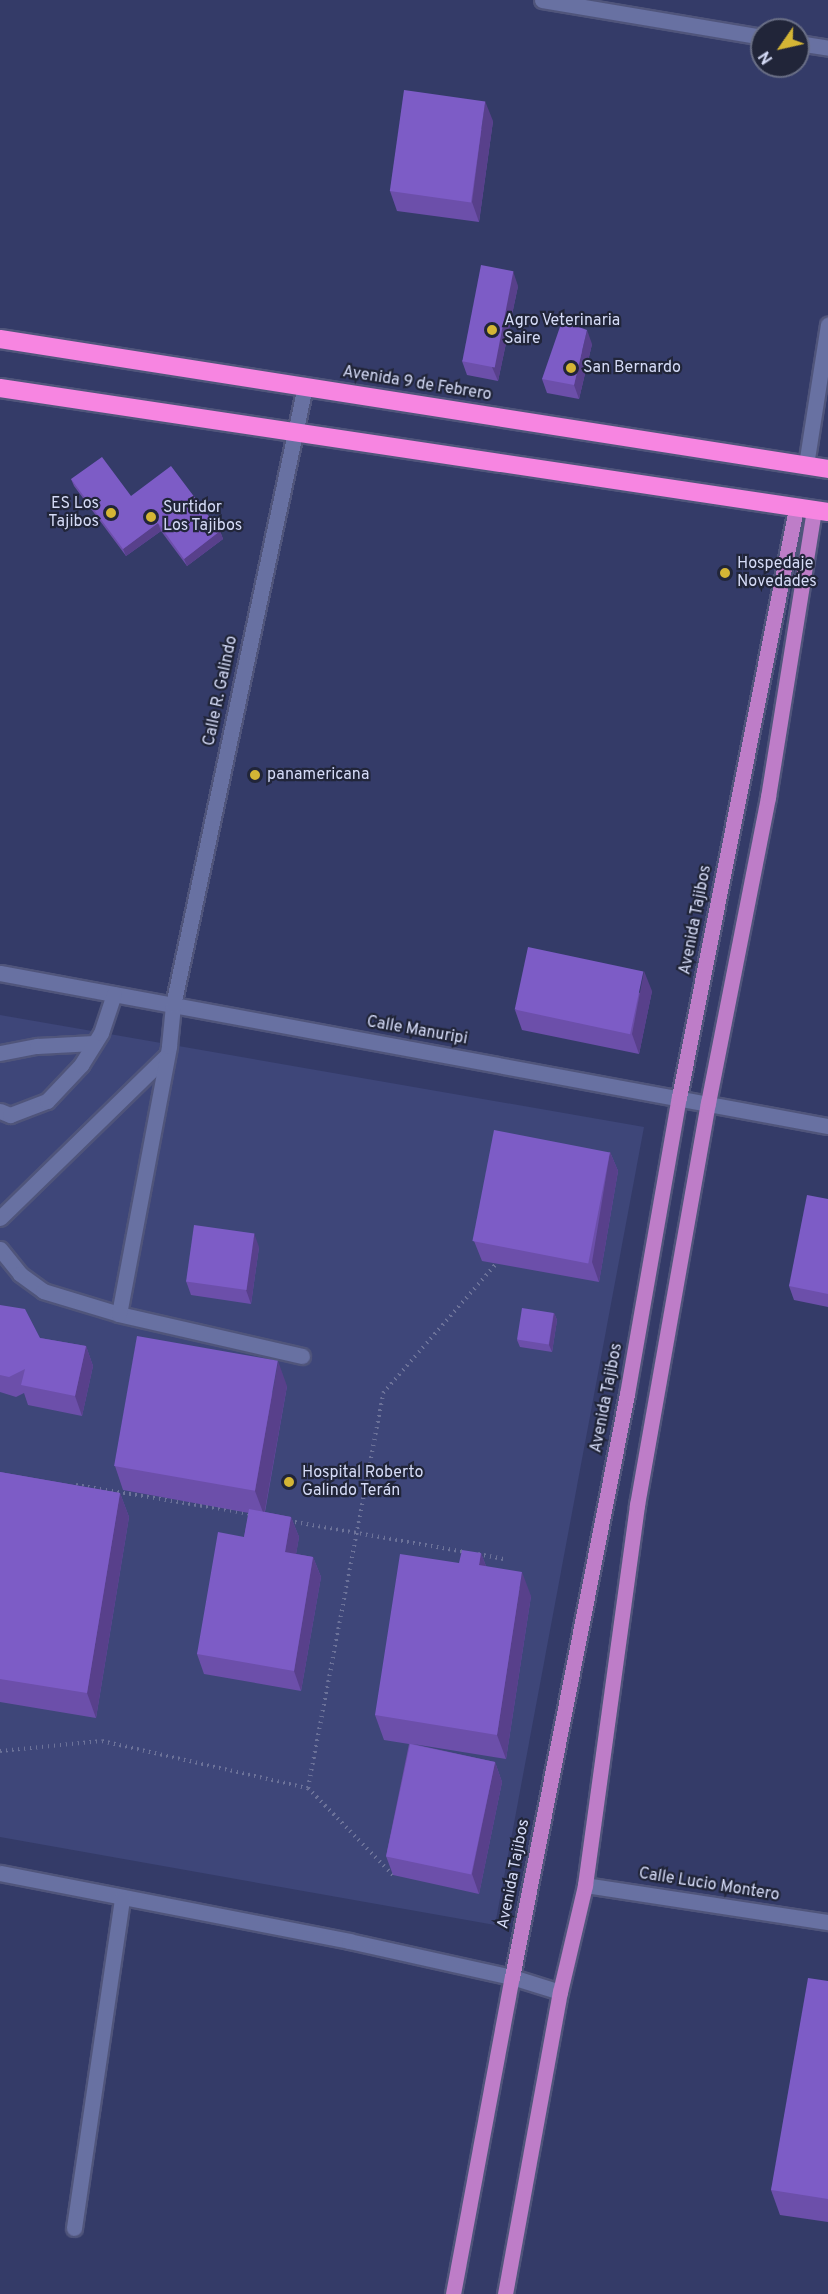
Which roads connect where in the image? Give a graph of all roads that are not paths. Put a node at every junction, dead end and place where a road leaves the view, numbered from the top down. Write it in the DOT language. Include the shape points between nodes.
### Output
graph roads {
  1 [pos="542,0"];
  2 [pos="750,35"];
  3 [pos="810,45"];
  4 [pos="828,48"];
  5 [pos="828,325"];
  6 [pos="0,339"];
  7 [pos="305,386"];
  8 [pos="0,388"];
  9 [pos="296,432"];
  10 [pos="806,465"];
  11 [pos="828,469"];
  12 [pos="813,510"];
  13 [pos="0,973"];
  14 [pos="114,994"];
  15 [pos="173,1005"];
  16 [pos="94,1043"];
  17 [pos="0,1053"];
  18 [pos="167,1055"];
  19 [pos="679,1097"];
  20 [pos="708,1103"];
  21 [pos="0,1111"];
  22 [pos="828,1126"];
  23 [pos="0,1218"];
  24 [pos="0,1249"];
  25 [pos="118,1314"];
  26 [pos="302,1356"];
  27 [pos="0,1873"];
  28 [pos="585,1885"];
  29 [pos="122,1897"];
  30 [pos="828,1922"];
  31 [pos="512,1977"];
  32 [pos="560,1992"];
  33 [pos="74,2228"];
  34 [pos="453,2294"];
  35 [pos="505,2294"];
  1 -- 2 [label="street"];
  3 -- 4 [label="street"];
  5 -- 10 [label="street"];
  6 -- 7 [label="highway, Avenida 9 de Febrero"];
  7 -- 9 [label="street, Calle R. Galindo"];
  7 -- 10 [label="highway, Avenida 9 de Febrero"];
  8 -- 9 [label="highway"];
  9 -- 12 [label="highway"];
  9 -- 15 [label="street, Calle R. Galindo"];
  10 -- 11 [label="highway, Avenida 9 de Febrero"];
  12 -- 19 [label="main road, Avenida Tajibos"];
  12 -- 20 [label="main road" via="768,797"];
  13 -- 14 [label="street, Calle Manuripi"];
  14 -- 15 [label="street, Calle Manuripi"];
  14 -- 16 [label="street"];
  15 -- 18 [label="street, Calle R. Galindo"];
  15 -- 19 [label="street, Calle Manuripi"];
  16 -- 17 [label="street" via="37,1046"];
  16 -- 21 [label="street" via="81,1065 47,1101 10,1115"];
  18 -- 23 [label="street"];
  18 -- 25 [label="street, Calle R. Galindo"];
  19 -- 20 [label="street, Calle Manuripi"];
  19 -- 31 [label="main road, Avenida Tajibos" via="627,1394"];
  20 -- 22 [label="street, Calle Manuripi"];
  20 -- 28 [label="main road" via="637,1505"];
  24 -- 25 [label="street" via="20,1274 43,1291"];
  25 -- 26 [label="street"];
  27 -- 29 [label="street"];
  28 -- 30 [label="street, Calle Lucio Montero"];
  28 -- 32 [label="main road"];
  29 -- 31 [label="street"];
  29 -- 33 [label="street"];
  31 -- 32 [label="street"];
  31 -- 34 [label="main road, Avenida Tajibos"];
  32 -- 35 [label="main road"];
}
